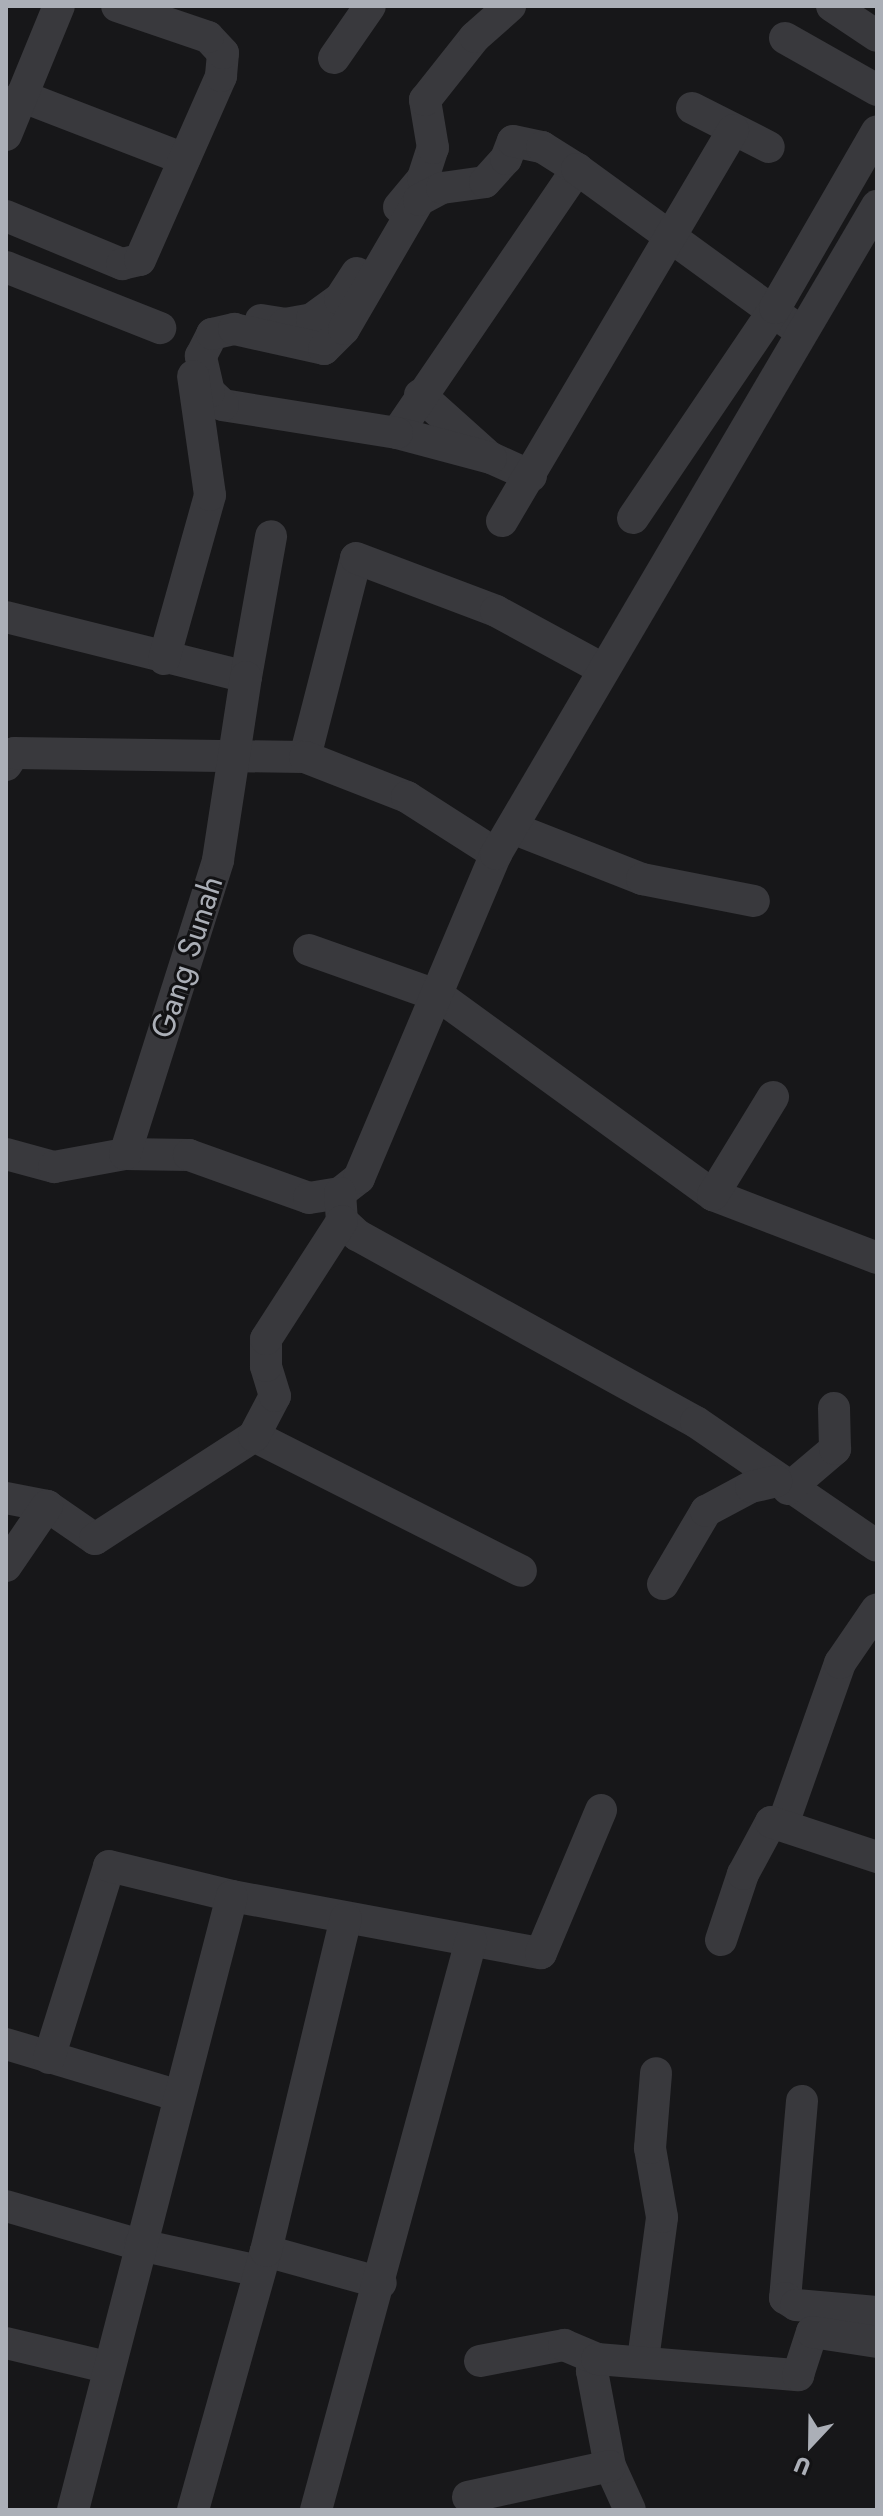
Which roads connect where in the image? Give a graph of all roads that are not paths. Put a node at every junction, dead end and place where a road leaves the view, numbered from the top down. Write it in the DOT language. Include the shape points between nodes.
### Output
graph roads {
  1 [pos="59,6"];
  2 [pos="117,6"];
  3 [pos="370,6"];
  4 [pos="510,6"];
  5 [pos="832,6"];
  6 [pos="877,36"];
  7 [pos="785,38"];
  8 [pos="334,58"];
  9 [pos="877,90"];
  10 [pos="21,96"];
  11 [pos="692,108"];
  12 [pos="733,130"];
  13 [pos="877,131"];
  14 [pos="6,135"];
  15 [pos="769,147"];
  16 [pos="184,159"];
  17 [pos="577,169"];
  18 [pos="877,206"];
  19 [pos="6,216"];
  20 [pos="667,238"];
  21 [pos="6,267"];
  22 [pos="775,308"];
  23 [pos="803,325"];
  24 [pos="160,328"];
  25 [pos="420,395"];
  26 [pos="397,433"];
  27 [pos="491,458"];
  28 [pos="531,476"];
  29 [pos="633,518"];
  30 [pos="502,521"];
  31 [pos="271,536"];
  32 [pos="6,617"];
  33 [pos="164,659"];
  34 [pos="601,668"];
  35 [pos="246,677"];
  36 [pos="232,756"];
  37 [pos="305,757"];
  38 [pos="6,765"];
  39 [pos="504,841"];
  40 [pos="754,901"];
  41 [pos="309,950"];
  42 [pos="439,996"];
  43 [pos="773,1097"];
  44 [pos="6,1154"];
  45 [pos="125,1154"];
  46 [pos="713,1195"];
  47 [pos="341,1207"];
  48 [pos="877,1258"];
  49 [pos="834,1408"];
  50 [pos="254,1436"];
  51 [pos="782,1485"];
  52 [pos="6,1498"];
  53 [pos="47,1506"];
  54 [pos="877,1546"];
  55 [pos="6,1566"];
  56 [pos="521,1571"];
  57 [pos="663,1584"];
  58 [pos="877,1609"];
  59 [pos="601,1810"];
  60 [pos="783,1824"];
  61 [pos="877,1857"];
  62 [pos="232,1896"];
  63 [pos="346,1918"];
  64 [pos="721,1940"];
  65 [pos="471,1941"];
  66 [pos="6,2044"];
  67 [pos="49,2058"];
  68 [pos="656,2073"];
  69 [pos="179,2096"];
  70 [pos="802,2101"];
  71 [pos="6,2206"];
  72 [pos="140,2245"];
  73 [pos="262,2261"];
  74 [pos="381,2283"];
  75 [pos="877,2312"];
  76 [pos="877,2342"];
  77 [pos="6,2343"];
  78 [pos="597,2359"];
  79 [pos="643,2360"];
  80 [pos="480,2361"];
  81 [pos="107,2367"];
  82 [pos="610,2466"];
  83 [pos="468,2497"];
  84 [pos="73,2510"];
  85 [pos="193,2510"];
  86 [pos="316,2510"];
  87 [pos="630,2510"];
  1 -- 10 [label="street"];
  2 -- 16 [label="street" via="208,37 223,53 221,76"];
  3 -- 8 [label="street"];
  4 -- 33 [label="street" via="475,37 425,100 433,148 423,178 393,214 340,299 312,319 232,316 203,322 194,340 192,370 201,403 210,495"];
  5 -- 6 [label="street"];
  7 -- 9 [label="street"];
  10 -- 14 [label="street"];
  10 -- 16 [label="street"];
  11 -- 12 [label="street"];
  12 -- 15 [label="street"];
  12 -- 20 [label="street"];
  13 -- 22 [label="street"];
  16 -- 19 [label="street" via="140,260 132,264"];
  17 -- 20 [label="street"];
  17 -- 25 [label="street"];
  17 -- 26 [label="street" via="542,147 513,141 506,159 485,182 442,188 419,200 344,329 324,349 234,329 212,334 201,356 209,392 223,405"];
  18 -- 23 [label="street"];
  20 -- 22 [label="street"];
  20 -- 28 [label="street"];
  21 -- 24 [label="street"];
  22 -- 23 [label="street"];
  22 -- 29 [label="street"];
  23 -- 34 [label="street"];
  25 -- 26 [label="street"];
  25 -- 27 [label="street"];
  26 -- 27 [label="street"];
  27 -- 28 [label="street"];
  28 -- 30 [label="street"];
  31 -- 35 [label="street, Gang Sunah"];
  32 -- 33 [label="street"];
  33 -- 35 [label="street"];
  34 -- 37 [label="street" via="496,611 356,558"];
  34 -- 39 [label="street"];
  35 -- 36 [label="street, Gang Sunah"];
  36 -- 37 [label="street"];
  36 -- 38 [label="street" via="14,753"];
  36 -- 45 [label="street, Gang Sunah" via="218,860"];
  37 -- 39 [label="street"];
  39 -- 40 [label="street" via="642,879"];
  39 -- 42 [label="street"];
  41 -- 42 [label="street"];
  42 -- 46 [label="street"];
  42 -- 47 [label="street" via="359,1178"];
  43 -- 46 [label="street"];
  44 -- 45 [label="street" via="54,1167"];
  45 -- 47 [label="street" via="189,1155"];
  46 -- 48 [label="street"];
  47 -- 50 [label="street" via="266,1339 266,1366 275,1396"];
  47 -- 51 [label="street" via="357,1235 696,1422"];
  49 -- 51 [label="street" via="835,1449"];
  50 -- 53 [label="street" via="95,1539"];
  50 -- 56 [label="street"];
  51 -- 54 [label="street"];
  51 -- 57 [label="street" via="751,1487 706,1511"];
  52 -- 53 [label="street"];
  53 -- 55 [label="street"];
  58 -- 60 [label="street" via="840,1663"];
  59 -- 65 [label="street" via="541,1953"];
  60 -- 61 [label="street"];
  60 -- 64 [label="street" via="771,1822 765,1831"];
  62 -- 63 [label="street"];
  62 -- 67 [label="street" via="109,1866"];
  62 -- 69 [label="street"];
  63 -- 65 [label="street"];
  63 -- 73 [label="street"];
  65 -- 74 [label="street"];
  66 -- 67 [label="street"];
  67 -- 69 [label="street"];
  68 -- 79 [label="street" via="650,2148 662,2217"];
  69 -- 72 [label="street"];
  70 -- 75 [label="street" via="785,2298 796,2305"];
  71 -- 72 [label="street"];
  72 -- 73 [label="street"];
  72 -- 81 [label="street"];
  73 -- 74 [label="street"];
  73 -- 85 [label="street"];
  74 -- 86 [label="street"];
  76 -- 79 [label="street" via="812,2332 798,2375"];
  77 -- 81 [label="street"];
  78 -- 79 [label="street"];
  78 -- 80 [label="street" via="564,2345"];
  78 -- 82 [label="street" via="592,2371"];
  81 -- 84 [label="street"];
  82 -- 83 [label="street"];
  82 -- 87 [label="street"];
}
